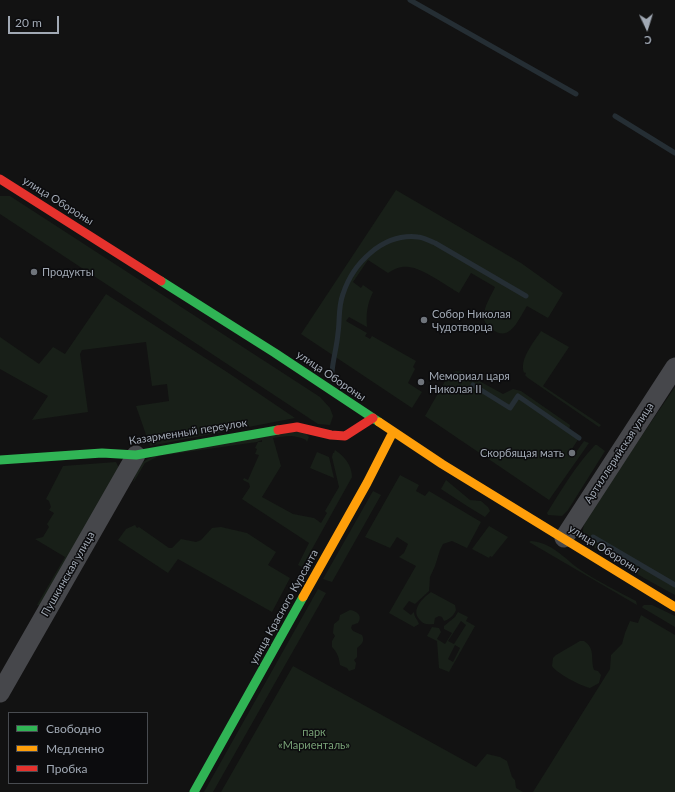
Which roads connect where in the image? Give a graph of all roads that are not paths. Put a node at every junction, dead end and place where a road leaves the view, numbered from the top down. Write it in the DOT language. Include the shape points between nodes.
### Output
graph roads {
  1 [pos="0,179"];
  2 [pos="675,367"];
  3 [pos="373,418"];
  4 [pos="393,432"];
  5 [pos="136,455"];
  6 [pos="0,460"];
  7 [pos="564,538"];
  8 [pos="675,607"];
  9 [pos="0,693"];
  10 [pos="194,792"];
  1 -- 3 [label="street, улица Обороны"];
  2 -- 7 [label="street, Артиллерийская улица"];
  3 -- 4 [label="street, улица Обороны"];
  3 -- 5 [label="street, Казарменный переулок" via="345,436 297,427"];
  4 -- 7 [label="street, улица Обороны"];
  4 -- 10 [label="street, улица Красного Курсанта"];
  5 -- 6 [label="street, Казарменный переулок" via="102,453"];
  5 -- 9 [label="street, Пушкинская улица"];
  7 -- 8 [label="street, улица Обороны"];
}
